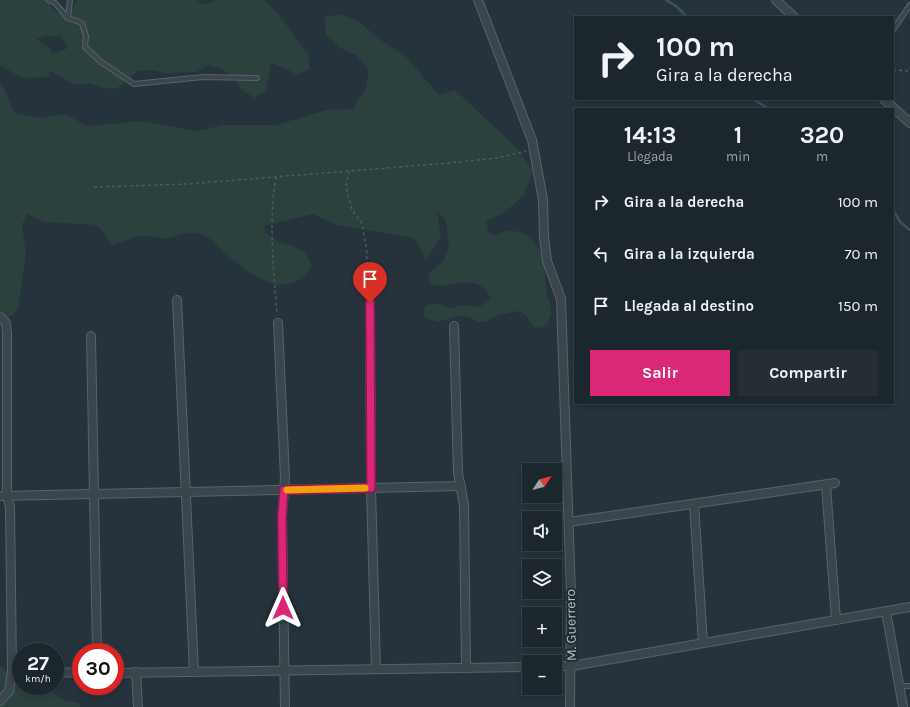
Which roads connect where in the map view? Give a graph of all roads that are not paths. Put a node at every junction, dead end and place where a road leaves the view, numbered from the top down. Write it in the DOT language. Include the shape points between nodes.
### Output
graph roads {
  1 [pos="48,0"];
  2 [pos="70,0"];
  3 [pos="478,0"];
  4 [pos="776,0"];
  5 [pos="910,5"];
  6 [pos="793,16"];
  7 [pos="68,18"];
  8 [pos="894,29"];
  9 [pos="257,78"];
  10 [pos="885,100"];
  11 [pos="894,108"];
  12 [pos="894,108"];
  13 [pos="910,123"];
  14 [pos="177,300"];
  15 [pos="370,303"];
  16 [pos="0,318"];
  17 [pos="278,323"];
  18 [pos="454,326"];
  19 [pos="91,336"];
  20 [pos="3,458"];
  21 [pos="835,483"];
  22 [pos="826,484"];
  23 [pos="461,486"];
  24 [pos="371,488"];
  25 [pos="284,490"];
  26 [pos="186,492"];
  27 [pos="94,494"];
  28 [pos="3,496"];
  29 [pos="694,504"];
  30 [pos="569,522"];
  31 [pos="910,607"];
  32 [pos="886,611"];
  33 [pos="836,620"];
  34 [pos="97,643"];
  35 [pos="703,643"];
  36 [pos="562,666"];
  37 [pos="572,666"];
  38 [pos="522,667"];
  39 [pos="466,668"];
  40 [pos="376,669"];
  41 [pos="284,670"];
  42 [pos="12,671"];
  43 [pos="136,672"];
  44 [pos="194,672"];
  45 [pos="124,673"];
  46 [pos="900,686"];
  47 [pos="910,686"];
  48 [pos="0,701"];
  49 [pos="138,707"];
  50 [pos="285,707"];
  51 [pos="570,707"];
  52 [pos="902,707"];
  1 -- 7 [label="lane" via="55,3"];
  2 -- 7 [label="lane"];
  3 -- 30 [label="street, M. Guerrero" via="521,107 534,148 543,200 547,261 562,299"];
  4 -- 6 [label="street"];
  5 -- 8 [label="lane"];
  7 -- 9 [label="lane" via="82,23 86,36 85,48 134,84 203,77"];
  10 -- 11 [label="street"];
  12 -- 13 [label="street"];
  14 -- 26 [label="street"];
  15 -- 24 [label="street"];
  16 -- 20 [label="street" via="6,323 7,334"];
  17 -- 25 [label="street"];
  18 -- 23 [label="street" via="458,473"];
  19 -- 27 [label="street"];
  20 -- 28 [label="street"];
  21 -- 22 [label="street"];
  22 -- 29 [label="street"];
  22 -- 33 [label="street"];
  23 -- 24 [label="street"];
  23 -- 39 [label="street" via="464,505"];
  24 -- 25 [label="street"];
  24 -- 40 [label="street"];
  25 -- 26 [label="street"];
  25 -- 41 [label="street"];
  26 -- 27 [label="street"];
  26 -- 44 [label="street"];
  27 -- 28 [label="street"];
  27 -- 34 [label="street"];
  28 -- 42 [label="street" via="10,507"];
  29 -- 30 [label="street"];
  29 -- 35 [label="street"];
  30 -- 37 [label="street, M. Guerrero"];
  31 -- 32 [label="street"];
  32 -- 33 [label="street"];
  32 -- 46 [label="street"];
  33 -- 35 [label="street"];
  35 -- 37 [label="street"];
  36 -- 37 [label="street"];
  37 -- 51 [label="street, M. Guerrero"];
  38 -- 39 [label="street"];
  39 -- 40 [label="street"];
  40 -- 41 [label="street"];
  41 -- 44 [label="street"];
  41 -- 50 [label="street"];
  42 -- 48 [label="street" via="8,691"];
  43 -- 44 [label="street"];
  43 -- 45 [label="street"];
  43 -- 49 [label="street"];
  46 -- 47 [label="lane"];
  46 -- 52 [label="street"];
}
